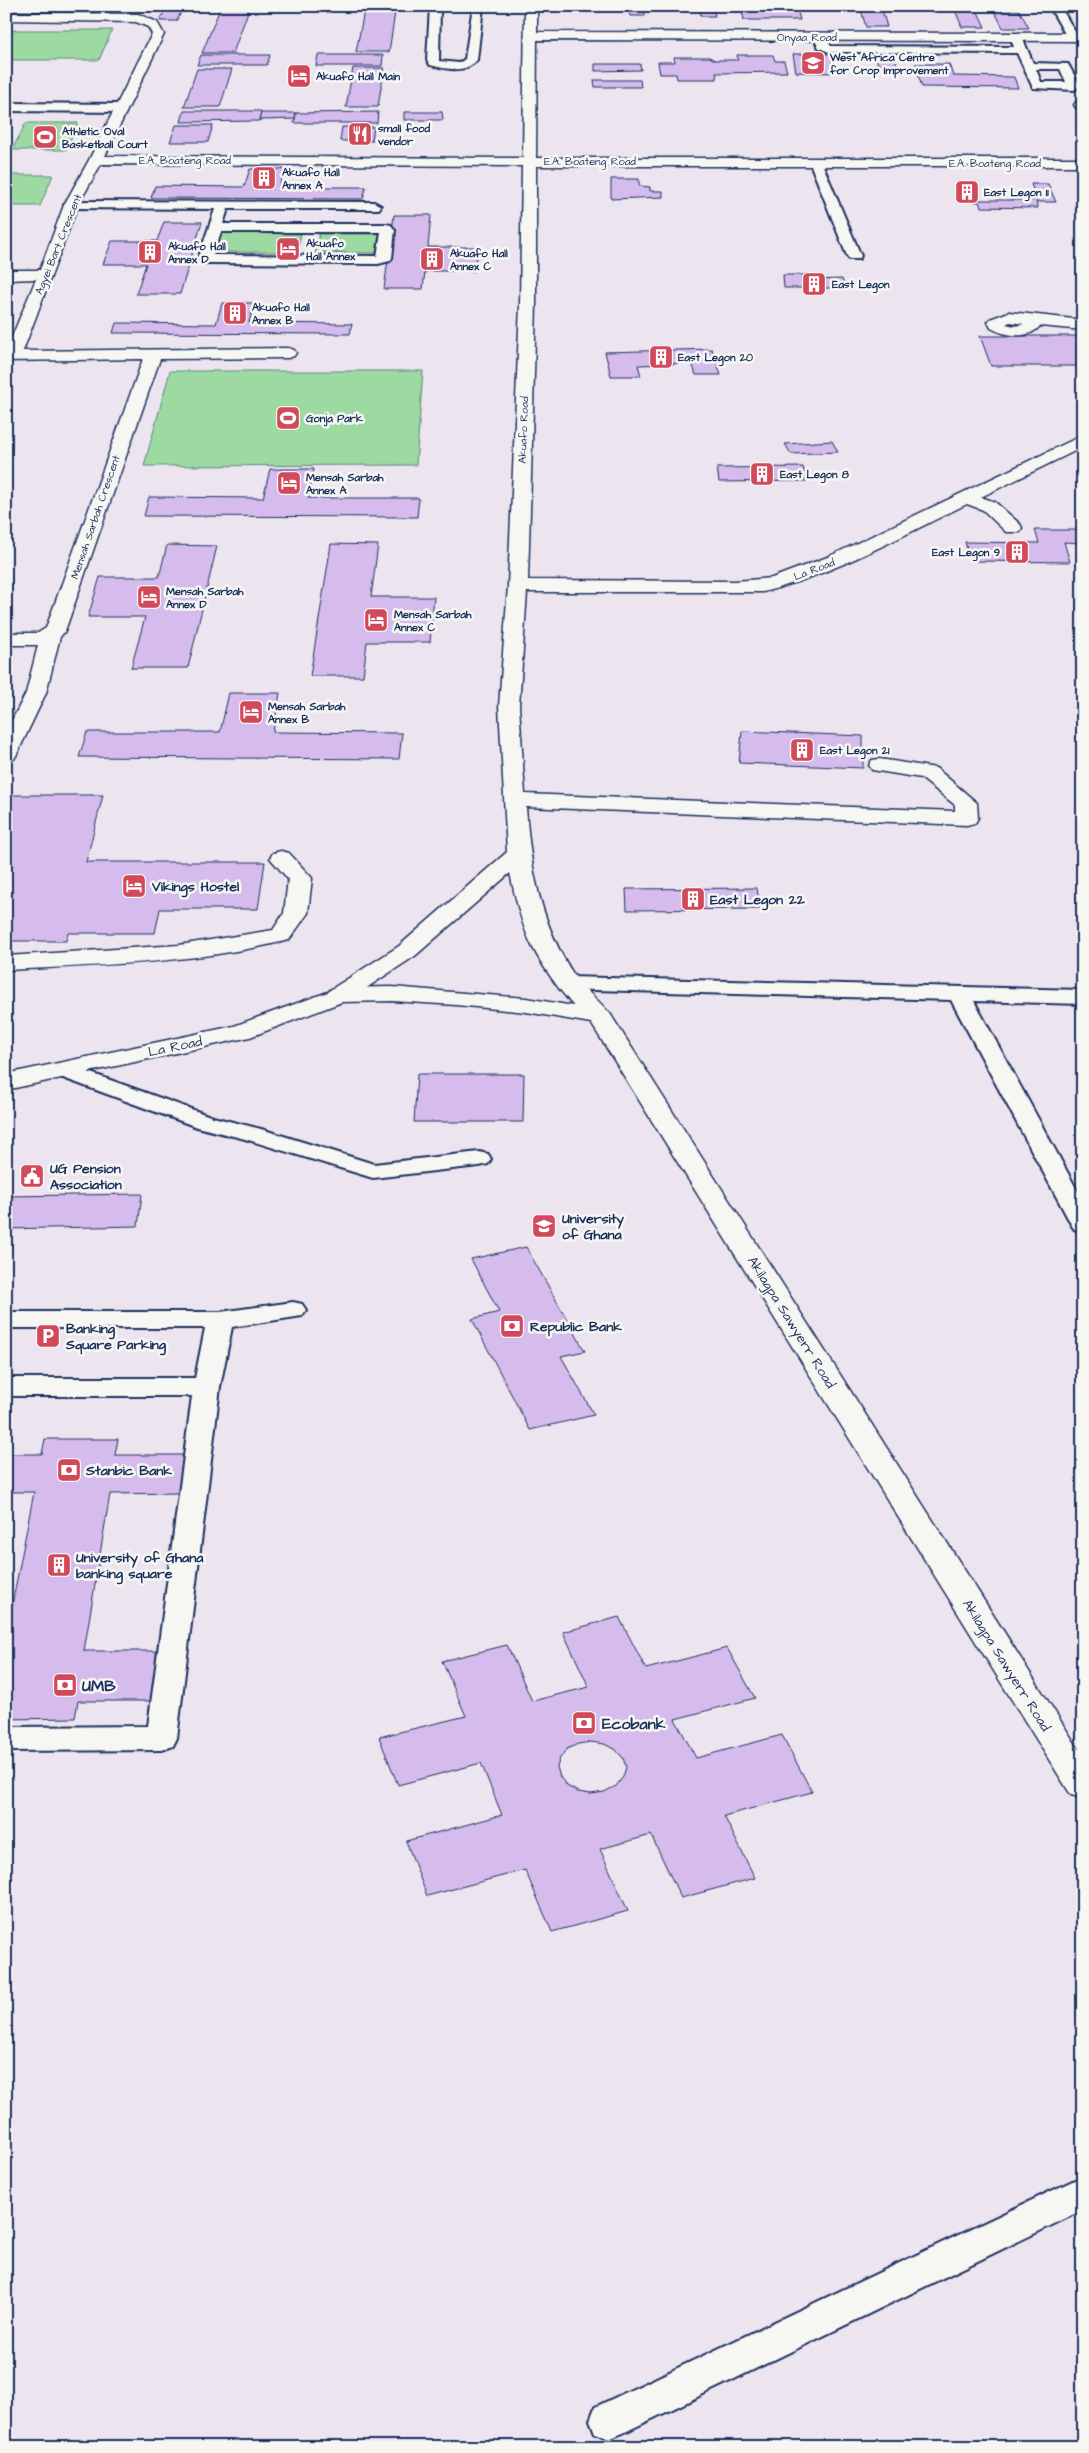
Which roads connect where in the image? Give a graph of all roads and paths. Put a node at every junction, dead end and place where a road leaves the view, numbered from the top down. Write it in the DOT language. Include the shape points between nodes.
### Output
graph roads {
  1 [pos="435,6"];
  2 [pos="478,6"];
  3 [pos="531,6"];
  4 [pos="1054,6"];
  5 [pos="6,16"];
  6 [pos="532,36"];
  7 [pos="1016,37"];
  8 [pos="1078,37"];
  9 [pos="883,43"];
  10 [pos="1021,50"];
  11 [pos="1028,66"];
  12 [pos="6,107"];
  13 [pos="121,108"];
  14 [pos="96,160"];
  15 [pos="529,161"];
  16 [pos="1083,162"];
  17 [pos="816,163"];
  18 [pos="71,205"];
  19 [pos="223,206"];
  20 [pos="374,206"];
  21 [pos="216,228"];
  22 [pos="854,256"];
  23 [pos="6,274"];
  24 [pos="46,274"];
  25 [pos="1030,320"];
  26 [pos="1083,325"];
  27 [pos="288,353"];
  28 [pos="153,354"];
  29 [pos="9,356"];
  30 [pos="1083,440"];
  31 [pos="966,497"];
  32 [pos="1013,528"];
  33 [pos="518,586"];
  34 [pos="50,636"];
  35 [pos="6,639"];
  36 [pos="6,754"];
  37 [pos="880,765"];
  38 [pos="514,800"];
  39 [pos="518,854"];
  40 [pos="282,858"];
  41 [pos="6,963"];
  42 [pos="568,984"];
  43 [pos="959,994"];
  44 [pos="339,995"];
  45 [pos="1083,997"];
  46 [pos="600,1018"];
  47 [pos="63,1070"];
  48 [pos="6,1082"];
  49 [pos="479,1159"];
  50 [pos="1083,1224"];
  51 [pos="293,1310"];
  52 [pos="6,1320"];
  53 [pos="220,1320"];
  54 [pos="6,1387"];
  55 [pos="207,1387"];
  56 [pos="6,1739"];
  57 [pos="1083,1785"];
  58 [pos="1083,2192"];
  59 [pos="609,2420"];
  1 -- 2 [label="lane" via="433,60 450,66 471,60"];
  3 -- 6 [label="street, Akuafo Road"];
  4 -- 8 [label="lane"];
  5 -- 13 [label="street, Agyei Bart Crescent" via="113,16 138,18 154,25 158,34"];
  6 -- 9 [label="street, Onyaa Road" via="819,38"];
  6 -- 15 [label="street, Akuafo Road"];
  7 -- 8 [label="street, Onyaa Road"];
  7 -- 9 [label="street, Onyaa Road"];
  7 -- 10 [label="lane"];
  9 -- 10 [label="lane"];
  10 -- 11 [label="lane"];
  12 -- 13 [label="lane"];
  13 -- 14 [label="street, Agyei Bart Crescent"];
  14 -- 15 [label="street, E.A. Boateng Road"];
  14 -- 18 [label="street, Agyei Bart Crescent"];
  15 -- 17 [label="street, E.A. Boateng Road"];
  15 -- 33 [label="street, Akuafo Road" via="528,305"];
  16 -- 17 [label="street, E.A. Boateng Road"];
  17 -- 22 [label="lane"];
  18 -- 19 [label="lane"];
  18 -- 24 [label="street, Agyei Bart Crescent"];
  19 -- 20 [label="lane"];
  19 -- 21 [label="lane"];
  21 -- 21 [label="lane" via="205,259 378,260 385,258 388,230"];
  23 -- 24 [label="street"];
  24 -- 29 [label="street, Agyei Bart Crescent"];
  25 -- 26 [label="street"];
  27 -- 28 [label="street"];
  28 -- 29 [label="street"];
  28 -- 34 [label="street, Mensah Sarbah Crescent" via="55,631"];
  30 -- 31 [label="street, La Road"];
  31 -- 32 [label="street" via="989,506"];
  31 -- 33 [label="street, La Road" via="838,560 763,586"];
  33 -- 38 [label="street, Akuafo Road" via="509,706"];
  34 -- 35 [label="street"];
  34 -- 36 [label="street, Mensah Sarbah Crescent" via="36,693"];
  37 -- 38 [label="street" via="928,773 966,803 967,818"];
  38 -- 39 [label="street, Akuafo Road"];
  39 -- 42 [label="street, Akilagpa Sawyerr Road" via="527,898 544,946"];
  39 -- 44 [label="street, La Road" via="407,951"];
  40 -- 41 [label="street" via="300,878 296,913 281,936 243,945"];
  42 -- 43 [label="lane"];
  42 -- 46 [label="street, Akilagpa Sawyerr Road"];
  43 -- 45 [label="lane"];
  43 -- 50 [label="lane"];
  44 -- 46 [label="street, La Road" via="456,998"];
  44 -- 47 [label="street, La Road" via="241,1032"];
  46 -- 57 [label="street, Akilagpa Sawyerr Road"];
  47 -- 48 [label="street, La Road"];
  47 -- 49 [label="lane" via="205,1122 373,1171"];
  51 -- 53 [label="lane"];
  52 -- 53 [label="lane"];
  53 -- 55 [label="lane"];
  54 -- 55 [label="lane"];
  55 -- 56 [label="lane" via="162,1738"];
  58 -- 59 [label="lane"];
}
